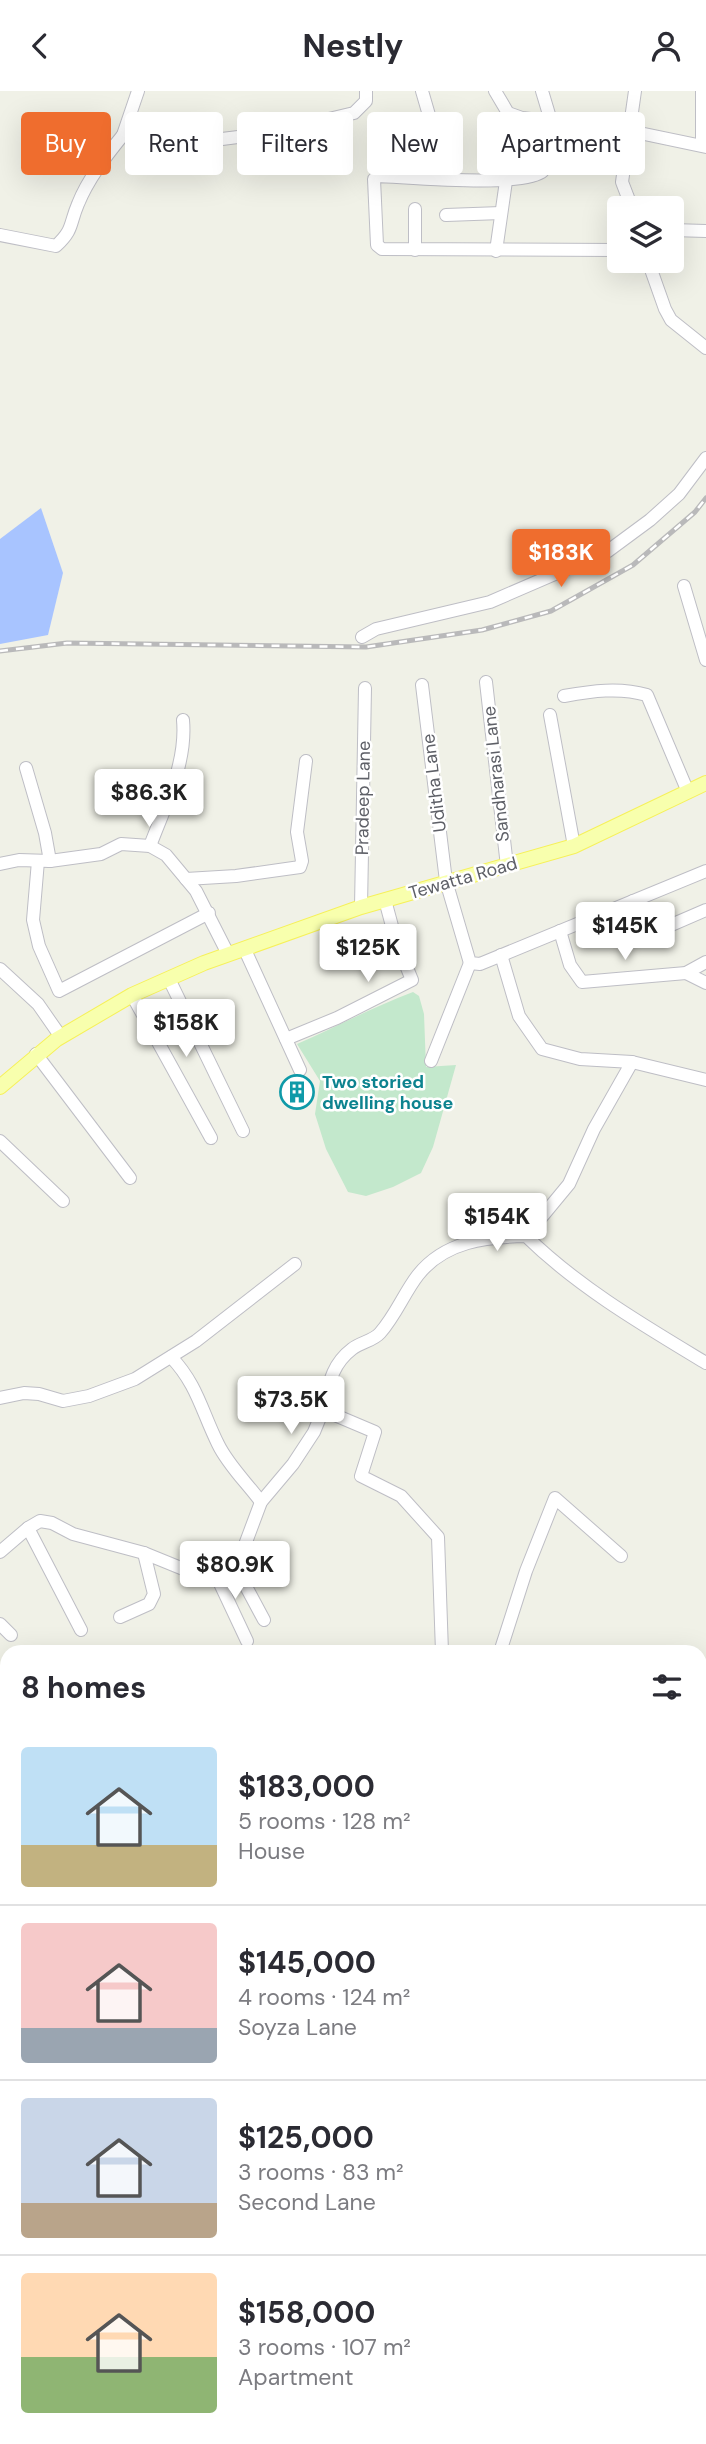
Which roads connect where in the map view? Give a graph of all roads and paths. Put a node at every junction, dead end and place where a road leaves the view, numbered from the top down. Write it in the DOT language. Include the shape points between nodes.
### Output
graph roads {
  1 [pos="138,91"];
  2 [pos="366,91"];
  3 [pos="422,91"];
  4 [pos="495,91"];
  5 [pos="542,91"];
  6 [pos="635,91"];
  7 [pos="702,91"];
  8 [pos="428,112"];
  9 [pos="507,112"];
  10 [pos="548,112"];
  11 [pos="632,112"];
  12 [pos="645,134"];
  13 [pos="123,135"];
  14 [pos="704,146"];
  15 [pos="539,175"];
  16 [pos="623,175"];
  17 [pos="506,181"];
  18 [pos="627,196"];
  19 [pos="415,209"];
  20 [pos="501,213"];
  21 [pos="446,215"];
  22 [pos="684,230"];
  23 [pos="706,231"];
  24 [pos="0,235"];
  25 [pos="415,250"];
  26 [pos="607,250"];
  27 [pos="496,251"];
  28 [pos="652,273"];
  29 [pos="706,348"];
  30 [pos="706,458"];
  31 [pos="684,586"];
  32 [pos="362,637"];
  33 [pos="706,660"];
  34 [pos="486,682"];
  35 [pos="422,685"];
  36 [pos="365,688"];
  37 [pos="564,696"];
  38 [pos="550,715"];
  39 [pos="183,720"];
  40 [pos="306,761"];
  41 [pos="26,768"];
  42 [pos="706,783"];
  43 [pos="688,792"];
  44 [pos="150,846"];
  45 [pos="574,846"];
  46 [pos="44,861"];
  47 [pos="0,864"];
  48 [pos="507,866"];
  49 [pos="706,871"];
  50 [pos="186,879"];
  51 [pos="446,881"];
  52 [pos="385,900"];
  53 [pos="633,901"];
  54 [pos="361,907"];
  55 [pos="706,910"];
  56 [pos="209,913"];
  57 [pos="560,931"];
  58 [pos="246,950"];
  59 [pos="228,954"];
  60 [pos="501,955"];
  61 [pos="706,962"];
  62 [pos="470,963"];
  63 [pos="0,969"];
  64 [pos="686,973"];
  65 [pos="169,979"];
  66 [pos="706,983"];
  67 [pos="132,995"];
  68 [pos="61,1037"];
  69 [pos="286,1039"];
  70 [pos="36,1054"];
  71 [pos="431,1061"];
  72 [pos="632,1062"];
  73 [pos="300,1070"];
  74 [pos="706,1080"];
  75 [pos="0,1087"];
  76 [pos="243,1131"];
  77 [pos="211,1138"];
  78 [pos="0,1141"];
  79 [pos="130,1178"];
  80 [pos="63,1201"];
  81 [pos="526,1236"];
  82 [pos="295,1264"];
  83 [pos="171,1357"];
  84 [pos="706,1363"];
  85 [pos="0,1398"];
  86 [pos="323,1410"];
  87 [pos="261,1502"];
  88 [pos="28,1528"];
  89 [pos="0,1552"];
  90 [pos="145,1553"];
  91 [pos="621,1556"];
  92 [pos="238,1562"];
  93 [pos="276,1572"];
  94 [pos="216,1575"];
  95 [pos="120,1617"];
  96 [pos="264,1620"];
  97 [pos="0,1624"];
  98 [pos="80,1630"];
  99 [pos="11,1635"];
  100 [pos="247,1641"];
  101 [pos="443,1645"];
  102 [pos="502,1645"];
  1 -- 13 [label="street"];
  2 -- 13 [label="street" via="366,101 354,113 270,133 181,141"];
  3 -- 8 [label="street"];
  4 -- 9 [label="street"];
  5 -- 10 [label="street"];
  6 -- 11 [label="street"];
  7 -- 14 [label="street"];
  12 -- 14 [label="street"];
  13 -- 24 [label="street" via="78,204 69,234 55,246"];
  15 -- 17 [label="street"];
  16 -- 18 [label="street"];
  17 -- 20 [label="street"];
  17 -- 25 [label="street" via="375,178 377,245 382,250"];
  19 -- 25 [label="street"];
  20 -- 21 [label="street"];
  20 -- 27 [label="street"];
  22 -- 23 [label="street"];
  25 -- 27 [label="street"];
  26 -- 27 [label="street"];
  28 -- 29 [label="street" via="671,320"];
  30 -- 32 [label="street" via="650,520 608,551 490,601 376,629"];
  31 -- 33 [label="street"];
  34 -- 48 [label="street, Sandharasi Lane"];
  35 -- 51 [label="street, Uditha Lane"];
  36 -- 54 [label="street, Pradeep Lane"];
  37 -- 43 [label="street" via="593,691 647,695"];
  38 -- 45 [label="street"];
  39 -- 44 [label="street" via="185,739 173,785"];
  40 -- 50 [label="street" via="297,832 300,867"];
  41 -- 46 [label="street" via="44,833"];
  42 -- 43 [label="main road, Tewatta Road"];
  43 -- 45 [label="main road, Tewatta Road"];
  44 -- 46 [label="street" via="121,844 101,854"];
  44 -- 50 [label="street" via="166,855"];
  45 -- 48 [label="main road, Tewatta Road"];
  46 -- 47 [label="street"];
  46 -- 56 [label="street" via="33,919 39,946 59,991"];
  48 -- 51 [label="main road, Tewatta Road"];
  49 -- 53 [label="street"];
  50 -- 56 [label="street"];
  51 -- 52 [label="main road, Tewatta Road"];
  51 -- 62 [label="street, Uditha Lane"];
  52 -- 54 [label="main road, Tewatta Road"];
  52 -- 69 [label="street" via="412,980"];
  53 -- 55 [label="street" via="646,930 655,932"];
  53 -- 57 [label="street"];
  54 -- 58 [label="main road, Tewatta Road"];
  56 -- 59 [label="street"];
  57 -- 60 [label="street"];
  57 -- 64 [label="street" via="569,965 582,982"];
  58 -- 59 [label="main road, Tewatta Road"];
  58 -- 69 [label="street"];
  59 -- 65 [label="main road, Tewatta Road"];
  60 -- 62 [label="street"];
  60 -- 72 [label="street" via="519,1016 542,1049 580,1059"];
  61 -- 64 [label="street"];
  62 -- 71 [label="street"];
  63 -- 68 [label="street" via="38,1004"];
  64 -- 66 [label="street"];
  65 -- 67 [label="main road, Tewatta Road"];
  65 -- 76 [label="street"];
  67 -- 68 [label="main road, Tewatta Road"];
  67 -- 77 [label="street"];
  68 -- 70 [label="main road, Tewatta Road"];
  69 -- 73 [label="street"];
  70 -- 75 [label="main road, Tewatta Road"];
  70 -- 79 [label="street"];
  72 -- 74 [label="street"];
  72 -- 81 [label="street" via="569,1184"];
  78 -- 80 [label="street"];
  81 -- 84 [label="street" via="548,1258 634,1320"];
  81 -- 86 [label="street" via="487,1237 448,1249 419,1274 378,1335 353,1348 334,1368"];
  82 -- 83 [label="street"];
  83 -- 85 [label="street" via="135,1379 89,1396 62,1401 24,1393"];
  83 -- 87 [label="street" via="195,1388 219,1446"];
  86 -- 87 [label="street" via="293,1464"];
  86 -- 101 [label="street" via="375,1432 361,1476 401,1496 438,1537"];
  87 -- 92 [label="street"];
  88 -- 89 [label="street"];
  88 -- 90 [label="street" via="40,1521 52,1523 73,1534"];
  88 -- 98 [label="street"];
  90 -- 94 [label="street" via="198,1575"];
  90 -- 95 [label="street" via="154,1594 149,1604"];
  91 -- 102 [label="street" via="555,1497"];
  92 -- 93 [label="street"];
  92 -- 94 [label="street"];
  92 -- 96 [label="street"];
  94 -- 100 [label="street"];
  97 -- 99 [label="street"];
}
